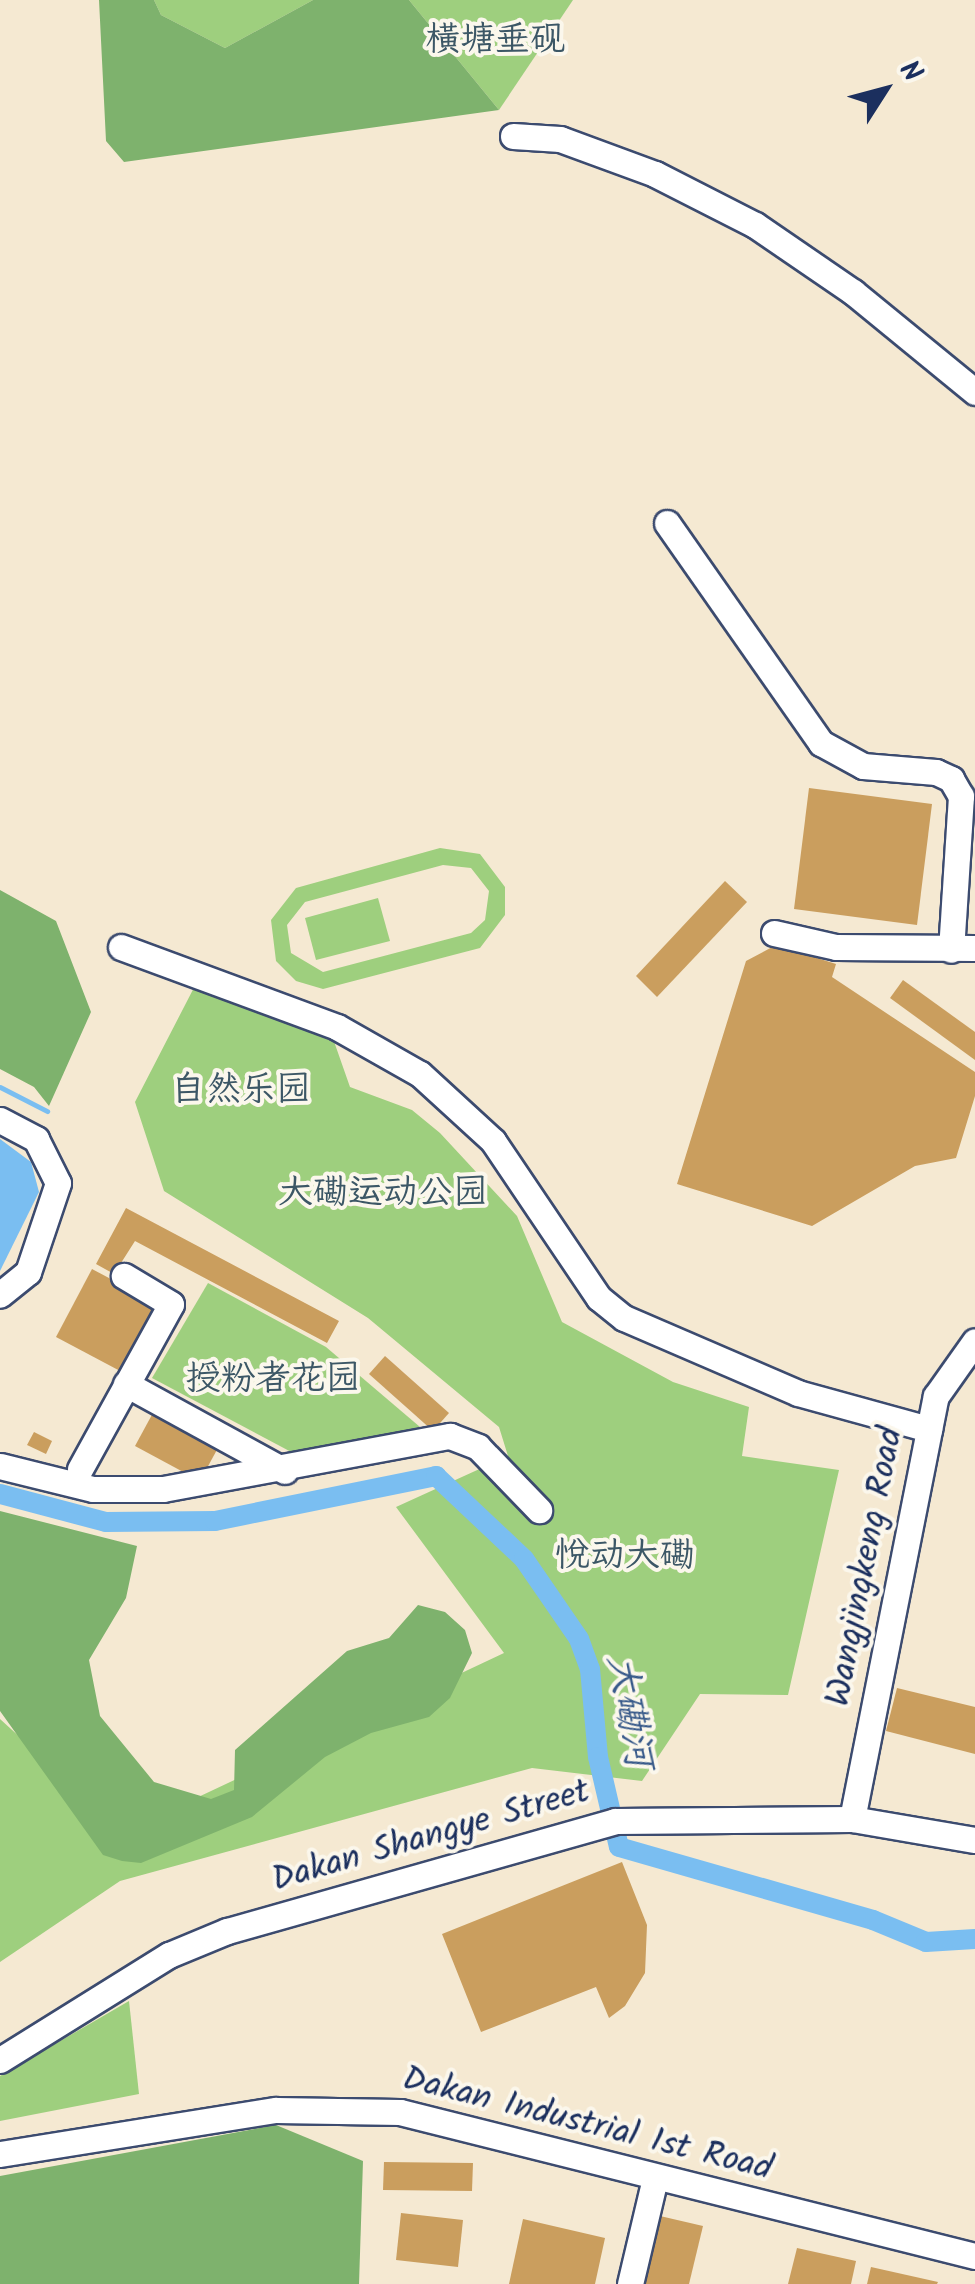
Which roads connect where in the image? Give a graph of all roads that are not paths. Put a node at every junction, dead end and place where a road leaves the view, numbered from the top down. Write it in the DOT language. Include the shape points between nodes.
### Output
graph roads {
  1 [pos="514,136"];
  2 [pos="975,392"];
  3 [pos="667,523"];
  4 [pos="774,932"];
  5 [pos="121,947"];
  6 [pos="963,949"];
  7 [pos="0,1120"];
  8 [pos="124,1276"];
  9 [pos="0,1295"];
  10 [pos="975,1341"];
  11 [pos="126,1384"];
  12 [pos="929,1429"];
  13 [pos="0,1466"];
  14 [pos="80,1469"];
  15 [pos="285,1471"];
  16 [pos="539,1510"];
  17 [pos="852,1819"];
  18 [pos="975,1840"];
  19 [pos="0,2060"];
  20 [pos="0,2154"];
  21 [pos="655,2178"];
  22 [pos="975,2256"];
  23 [pos="630,2284"];
  1 -- 2 [label="street" via="576,145 655,174 755,224 853,292"];
  3 -- 6 [label="street" via="821,743 863,766 951,779 961,796"];
  4 -- 6 [label="street" via="836,947"];
  5 -- 12 [label="street" via="336,1027 420,1074 493,1141 599,1298 624,1318 798,1394"];
  7 -- 9 [label="street" via="36,1139 58,1183 28,1272"];
  8 -- 11 [label="street" via="171,1304"];
  10 -- 12 [label="street, Wangjingkeng Road" via="936,1396"];
  11 -- 14 [label="street"];
  11 -- 15 [label="street"];
  12 -- 17 [label="street, Wangjingkeng Road"];
  13 -- 15 [label="street" via="126,1490"];
  15 -- 16 [label="street" via="450,1436 478,1447"];
  17 -- 18 [label="street, Dakan Shangye Street"];
  17 -- 19 [label="street, Dakan Shangye Street" via="614,1821 514,1846 227,1931 169,1955"];
  20 -- 21 [label="street, Dakan Industrial 1st Road" via="245,2114 354,2108 431,2117"];
  21 -- 22 [label="street, Dakan Industrial 1st Road"];
  21 -- 23 [label="street"];
}
